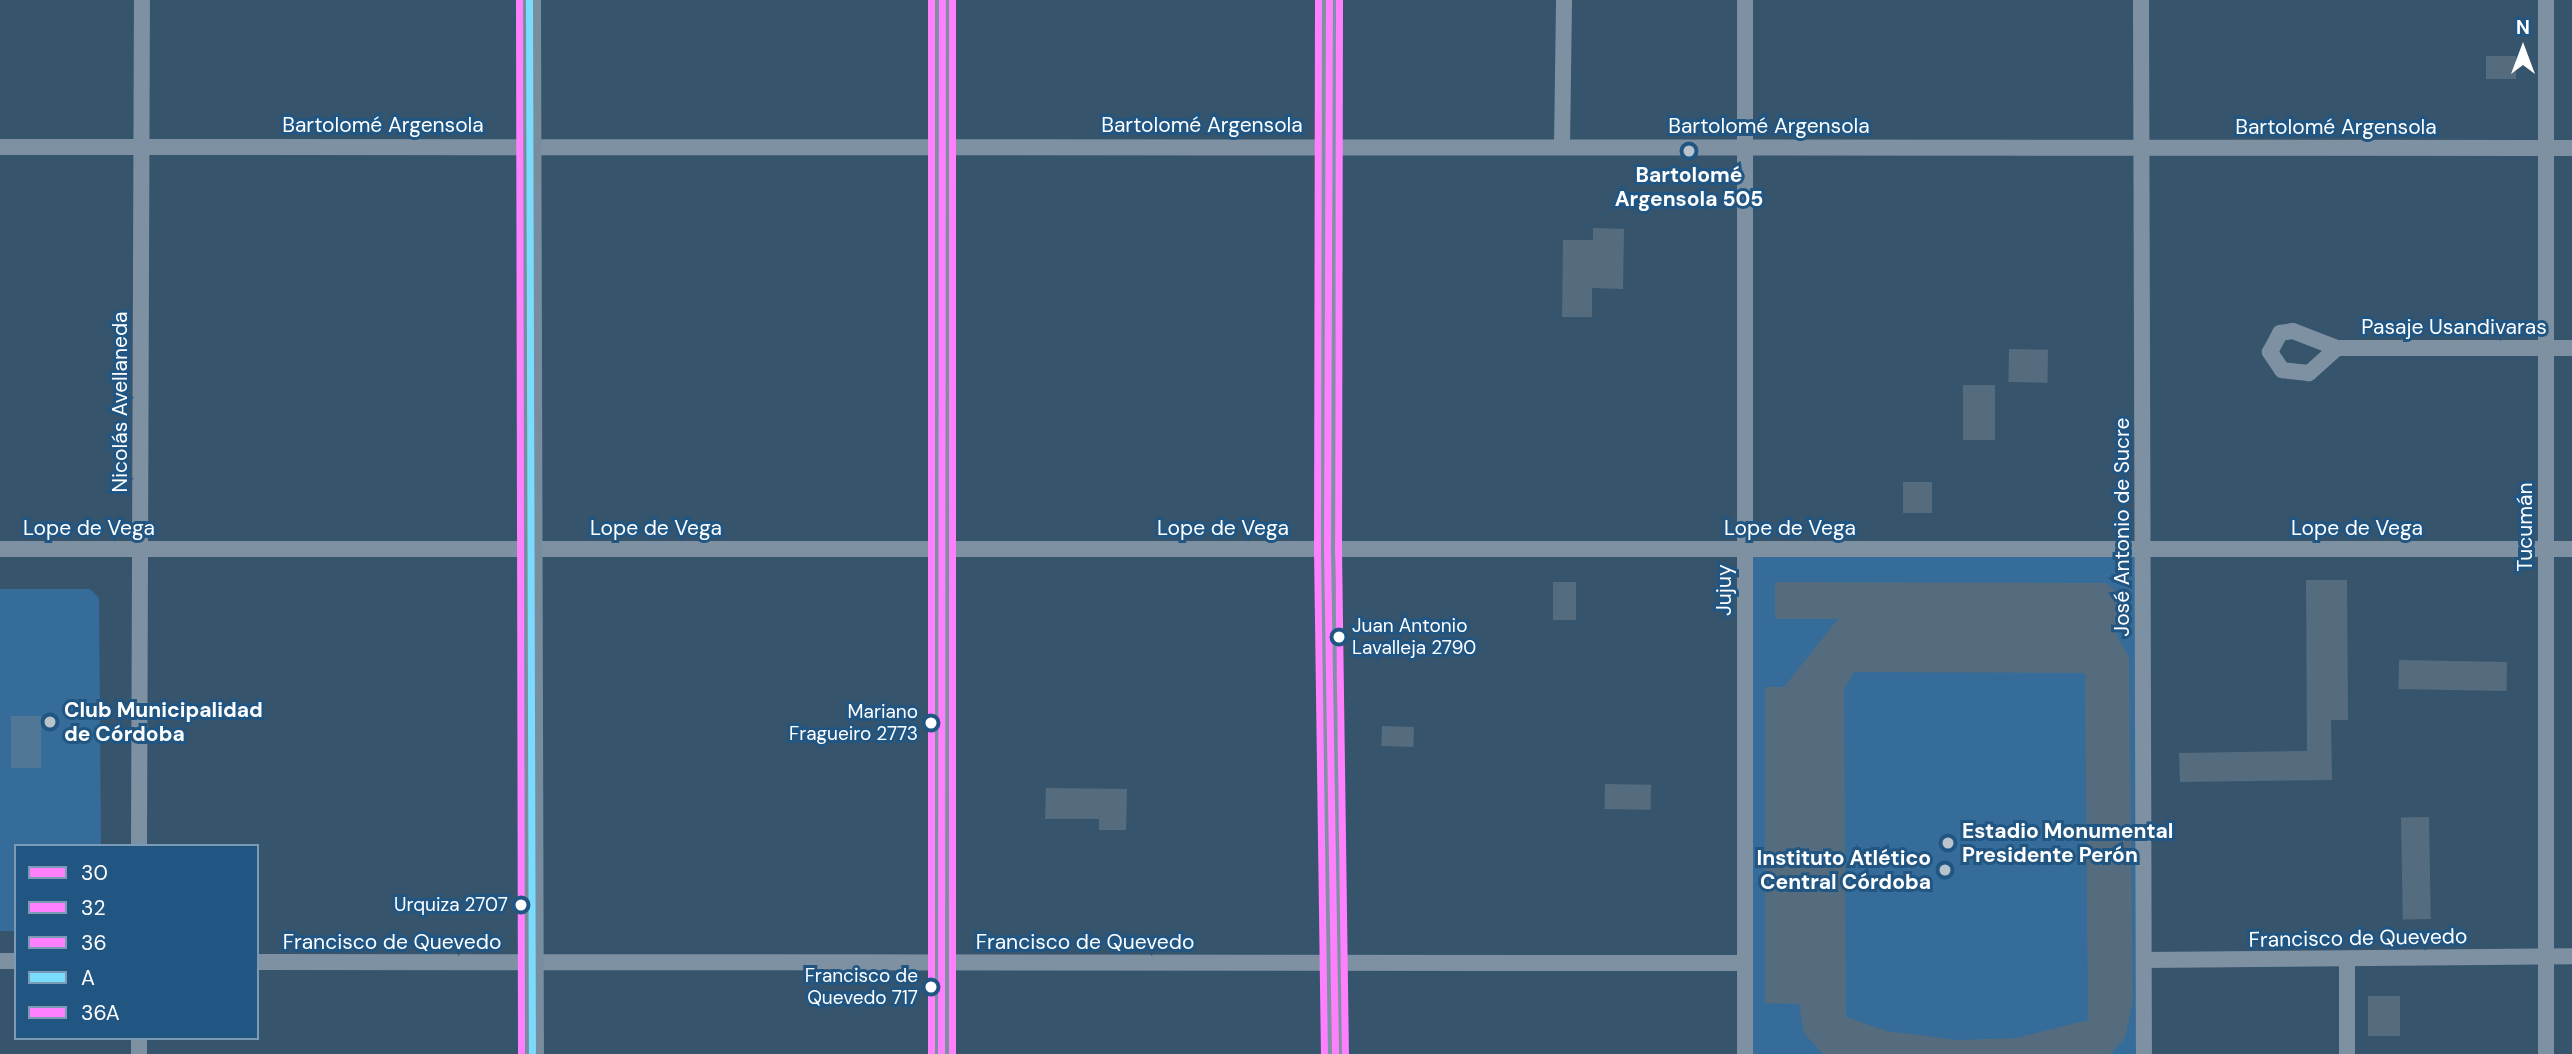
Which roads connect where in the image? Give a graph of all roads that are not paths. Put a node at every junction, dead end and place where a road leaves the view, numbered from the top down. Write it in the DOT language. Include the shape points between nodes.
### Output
graph roads {
  1 [pos="142,0"];
  2 [pos="529,0"];
  3 [pos="943,0"];
  4 [pos="1329,0"];
  5 [pos="1563,0"];
  6 [pos="1745,0"];
  7 [pos="2141,0"];
  8 [pos="2546,0"];
  9 [pos="943,145"];
  10 [pos="141,146"];
  11 [pos="529,146"];
  12 [pos="1329,146"];
  13 [pos="1562,146"];
  14 [pos="0,147"];
  15 [pos="1745,147"];
  16 [pos="2142,148"];
  17 [pos="2546,148"];
  18 [pos="2572,148"];
  19 [pos="2337,348"];
  20 [pos="2572,348"];
  21 [pos="2546,349"];
  22 [pos="0,549"];
  23 [pos="140,549"];
  24 [pos="530,549"];
  25 [pos="942,549"];
  26 [pos="1327,549"];
  27 [pos="1745,549"];
  28 [pos="2143,549"];
  29 [pos="2546,549"];
  30 [pos="2572,549"];
  31 [pos="139,844"];
  32 [pos="2546,956"];
  33 [pos="2572,956"];
  34 [pos="2144,960"];
  35 [pos="2347,960"];
  36 [pos="259,962"];
  37 [pos="942,963"];
  38 [pos="1744,963"];
  39 [pos="532,964"];
  40 [pos="1335,964"];
  41 [pos="532,1054"];
  42 [pos="942,1054"];
  43 [pos="1335,1054"];
  44 [pos="1745,1054"];
  45 [pos="2144,1054"];
  46 [pos="2347,1054"];
  47 [pos="2546,1054"];
  1 -- 10 [label="street, Nicolás Avellaneda"];
  2 -- 11 [label="street"];
  3 -- 9 [label="main road"];
  4 -- 12 [label="street"];
  5 -- 13 [label="street"];
  6 -- 15 [label="street, Jujuy"];
  7 -- 16 [label="street, José Antonio de Sucre"];
  8 -- 17 [label="street, Tucumán"];
  9 -- 11 [label="street, Bartolomé Argensola"];
  9 -- 12 [label="street, Bartolomé Argensola"];
  9 -- 25 [label="main road"];
  10 -- 11 [label="street, Bartolomé Argensola"];
  10 -- 14 [label="street, Bartolomé Argensola"];
  10 -- 23 [label="street, Nicolás Avellaneda"];
  11 -- 24 [label="street"];
  12 -- 13 [label="street, Bartolomé Argensola"];
  12 -- 26 [label="street"];
  13 -- 15 [label="street, Bartolomé Argensola"];
  15 -- 16 [label="street, Bartolomé Argensola"];
  15 -- 27 [label="street, Jujuy"];
  16 -- 17 [label="street, Bartolomé Argensola"];
  16 -- 28 [label="street, José Antonio de Sucre"];
  17 -- 18 [label="street, Bartolomé Argensola"];
  17 -- 21 [label="street, Tucumán"];
  19 -- 21 [label="street, Pasaje Usandivaras"];
  20 -- 21 [label="street, Pasaje Usandivaras"];
  21 -- 29 [label="street, Tucumán"];
  22 -- 23 [label="street, Lope de Vega"];
  23 -- 24 [label="street, Lope de Vega"];
  23 -- 31 [label="street, Nicolás Avellaneda"];
  24 -- 25 [label="street, Lope de Vega"];
  24 -- 39 [label="street"];
  25 -- 26 [label="street, Lope de Vega"];
  25 -- 37 [label="main road"];
  26 -- 27 [label="street, Lope de Vega"];
  26 -- 40 [label="street"];
  27 -- 28 [label="street, Lope de Vega"];
  27 -- 38 [label="street, Jujuy"];
  28 -- 29 [label="street, Lope de Vega"];
  28 -- 34 [label="street, José Antonio de Sucre"];
  29 -- 30 [label="street, Lope de Vega"];
  29 -- 32 [label="street, Tucumán"];
  32 -- 33 [label="street, Francisco de Quevedo"];
  32 -- 35 [label="street, Francisco de Quevedo"];
  32 -- 47 [label="street, Tucumán"];
  34 -- 35 [label="street, Francisco de Quevedo"];
  34 -- 45 [label="street, José Antonio de Sucre"];
  35 -- 46 [label="street"];
  36 -- 39 [label="street, Francisco de Quevedo"];
  37 -- 39 [label="street, Francisco de Quevedo"];
  37 -- 40 [label="street, Francisco de Quevedo"];
  37 -- 42 [label="main road"];
  38 -- 40 [label="street, Francisco de Quevedo"];
  38 -- 44 [label="street, Jujuy"];
  39 -- 41 [label="street"];
  40 -- 43 [label="street"];
}
